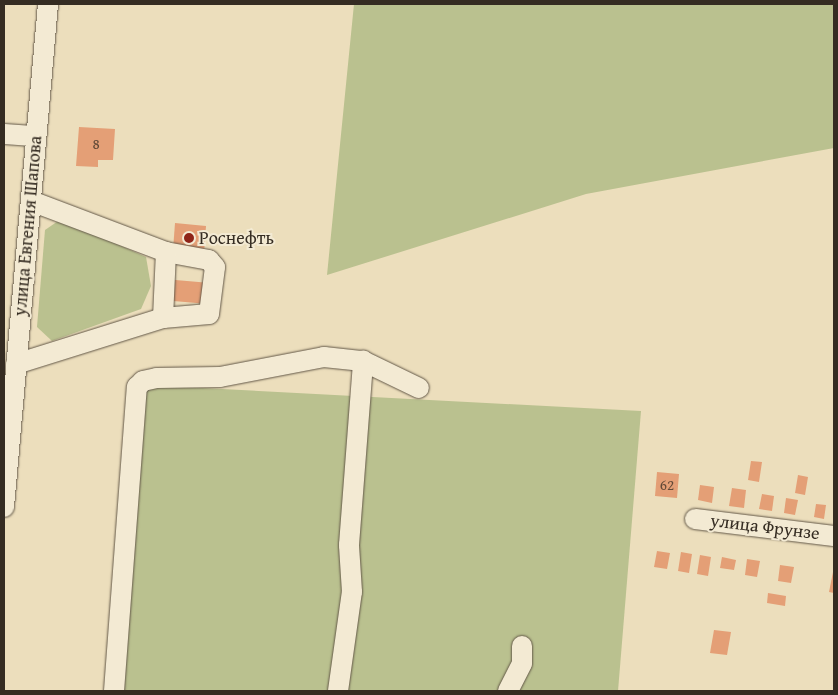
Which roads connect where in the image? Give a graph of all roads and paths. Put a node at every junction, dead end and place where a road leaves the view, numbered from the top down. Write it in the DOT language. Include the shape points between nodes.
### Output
graph roads {
  1 [pos="48,4"];
  2 [pos="4,134"];
  3 [pos="36,136"];
  4 [pos="31,201"];
  5 [pos="166,252"];
  6 [pos="163,318"];
  7 [pos="363,361"];
  8 [pos="16,364"];
  9 [pos="419,388"];
  10 [pos="4,507"];
  11 [pos="695,519"];
  12 [pos="834,536"];
  13 [pos="522,646"];
  14 [pos="114,691"];
  15 [pos="338,691"];
  16 [pos="508,691"];
  1 -- 3 [label="street, улица Евгения Шапова"];
  2 -- 3 [label="street"];
  3 -- 4 [label="street, улица Евгения Шапова"];
  4 -- 5 [label="street"];
  4 -- 8 [label="street, улица Евгения Шапова"];
  5 -- 6 [label="street"];
  5 -- 6 [label="street" via="209,260 215,267 210,314"];
  6 -- 8 [label="street"];
  7 -- 9 [label="street"];
  7 -- 14 [label="street" via="324,357 220,378 157,378 136,387"];
  7 -- 15 [label="street" via="349,546 352,592"];
  8 -- 10 [label="street, улица Евгения Шапова"];
  11 -- 12 [label="street, улица Фрунзе"];
  13 -- 16 [label="street" via="522,663"];
}
